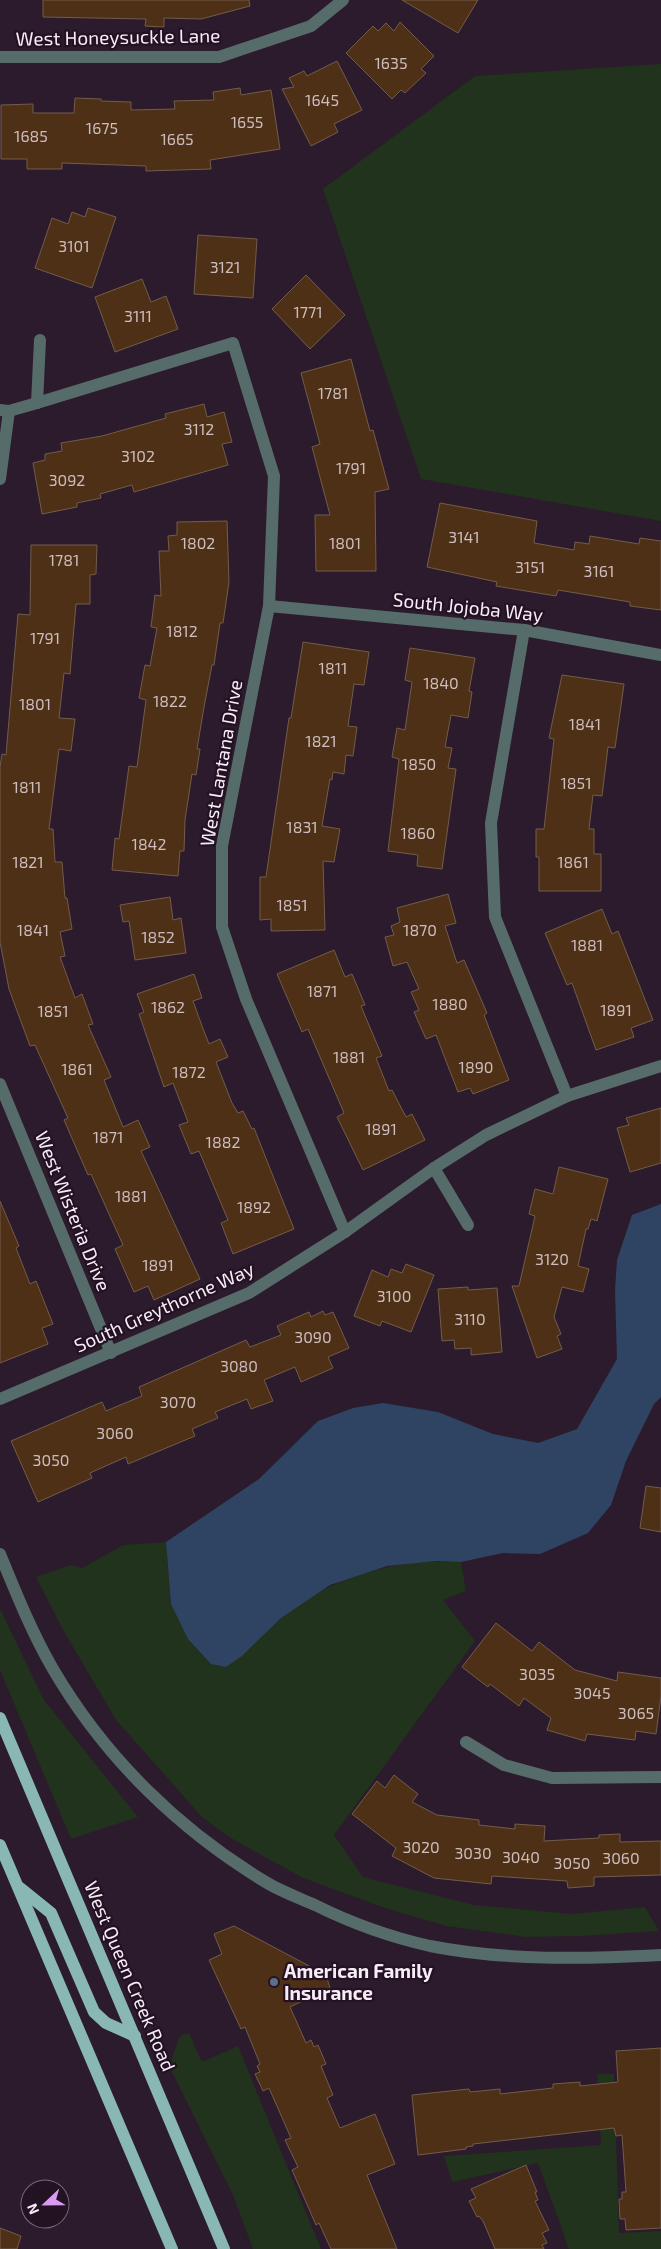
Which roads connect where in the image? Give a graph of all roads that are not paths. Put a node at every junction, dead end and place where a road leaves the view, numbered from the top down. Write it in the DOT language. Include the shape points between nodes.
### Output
graph roads {
  1 [pos="343,0"];
  2 [pos="0,57"];
  3 [pos="40,340"];
  4 [pos="37,404"];
  5 [pos="4,410"];
  6 [pos="0,479"];
  7 [pos="269,606"];
  8 [pos="524,630"];
  9 [pos="661,655"];
  10 [pos="661,1066"];
  11 [pos="0,1084"];
  12 [pos="567,1096"];
  13 [pos="434,1168"];
  14 [pos="468,1225"];
  15 [pos="345,1232"];
  16 [pos="111,1353"];
  17 [pos="0,1399"];
  18 [pos="0,1554"];
  19 [pos="0,1718"];
  20 [pos="466,1742"];
  21 [pos="661,1777"];
  22 [pos="0,1845"];
  23 [pos="18,1886"];
  24 [pos="661,1955"];
  25 [pos="135,2036"];
  26 [pos="172,2249"];
  27 [pos="224,2249"];
  1 -- 2 [label="street, West Honeysuckle Lane" via="311,26 219,57"];
  3 -- 4 [label="street"];
  4 -- 5 [label="street"];
  4 -- 7 [label="street, West Lantana Drive" via="233,343 274,476"];
  5 -- 6 [label="street"];
  7 -- 8 [label="street, South Jojoba Way"];
  7 -- 15 [label="street, West Lantana Drive" via="222,846 222,927 246,1000"];
  8 -- 9 [label="street, South Jojoba Way"];
  8 -- 12 [label="street" via="491,823 494,917"];
  10 -- 12 [label="street, South Greythorne Way"];
  11 -- 16 [label="street, West Wisteria Drive"];
  12 -- 13 [label="street, South Greythorne Way" via="486,1135"];
  13 -- 14 [label="street"];
  13 -- 15 [label="street, South Greythorne Way"];
  15 -- 16 [label="street, South Greythorne Way" via="250,1293"];
  16 -- 17 [label="street, South Greythorne Way"];
  18 -- 24 [label="street" via="52,1667 110,1749 161,1805 194,1833 271,1885 359,1926 428,1945 544,1958"];
  19 -- 25 [label="main road, West Queen Creek Road"];
  20 -- 21 [label="street" via="504,1765 552,1778"];
  22 -- 23 [label="main road"];
  23 -- 25 [label="main road" via="52,1913 94,2012 106,2023"];
  23 -- 26 [label="main road"];
  25 -- 27 [label="main road, West Queen Creek Road"];
}
